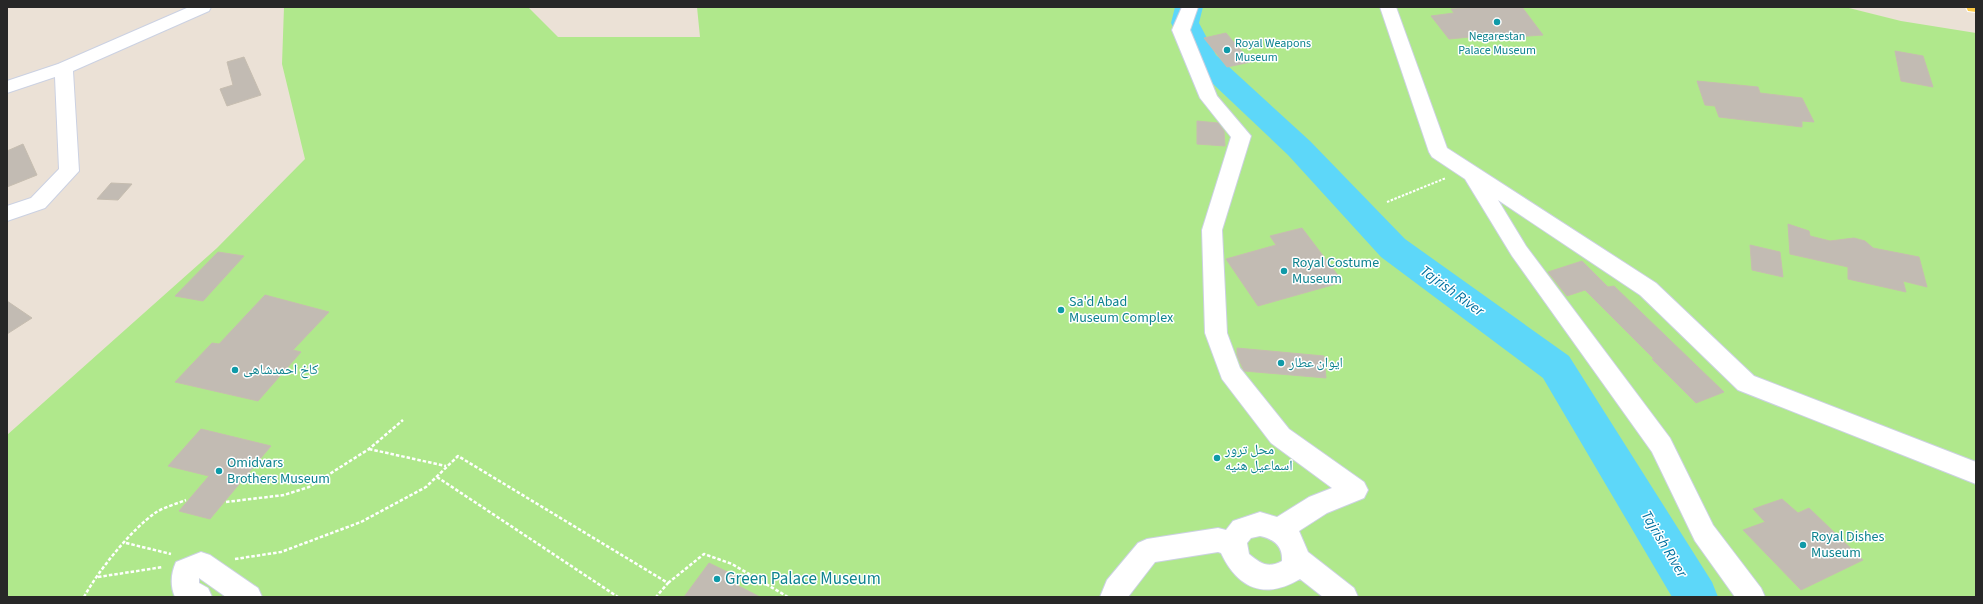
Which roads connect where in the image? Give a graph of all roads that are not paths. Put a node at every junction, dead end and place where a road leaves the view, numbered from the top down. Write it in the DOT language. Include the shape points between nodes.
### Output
graph roads {
  1 [pos="203,7"];
  2 [pos="1190,7"];
  3 [pos="1388,7"];
  4 [pos="64,68"];
  5 [pos="7,87"];
  6 [pos="1469,172"];
  7 [pos="7,214"];
  8 [pos="1976,473"];
  9 [pos="1279,530"];
  10 [pos="1233,543"];
  11 [pos="1296,560"];
  12 [pos="1260,588"];
  13 [pos="198,597"];
  14 [pos="248,597"];
  15 [pos="1114,597"];
  16 [pos="1344,597"];
  17 [pos="1751,597"];
  1 -- 4 [label="lane"];
  2 -- 9 [label="lane" via="1181,30 1209,98 1241,136 1212,230 1216,333 1230,372 1280,436 1355,490 1318,505"];
  3 -- 6 [label="lane" via="1439,152"];
  4 -- 5 [label="lane"];
  4 -- 7 [label="lane" via="69,171 38,202"];
  6 -- 8 [label="lane" via="1648,289 1746,383"];
  6 -- 17 [label="lane" via="1519,251 1662,445 1704,533"];
  9 -- 10 [label="lane" via="1260,524 1250,525 1236,535"];
  9 -- 11 [label="lane" via="1292,543 1296,551"];
  10 -- 12 [label="lane" via="1233,552 1239,565"];
  10 -- 15 [label="lane" via="1218,540 1147,551 1117,589"];
  11 -- 12 [label="lane" via="1294,568 1281,579 1271,581"];
  11 -- 16 [label="lane"];
  13 -- 14 [label="lane" via="185,590 189,567"];
}
